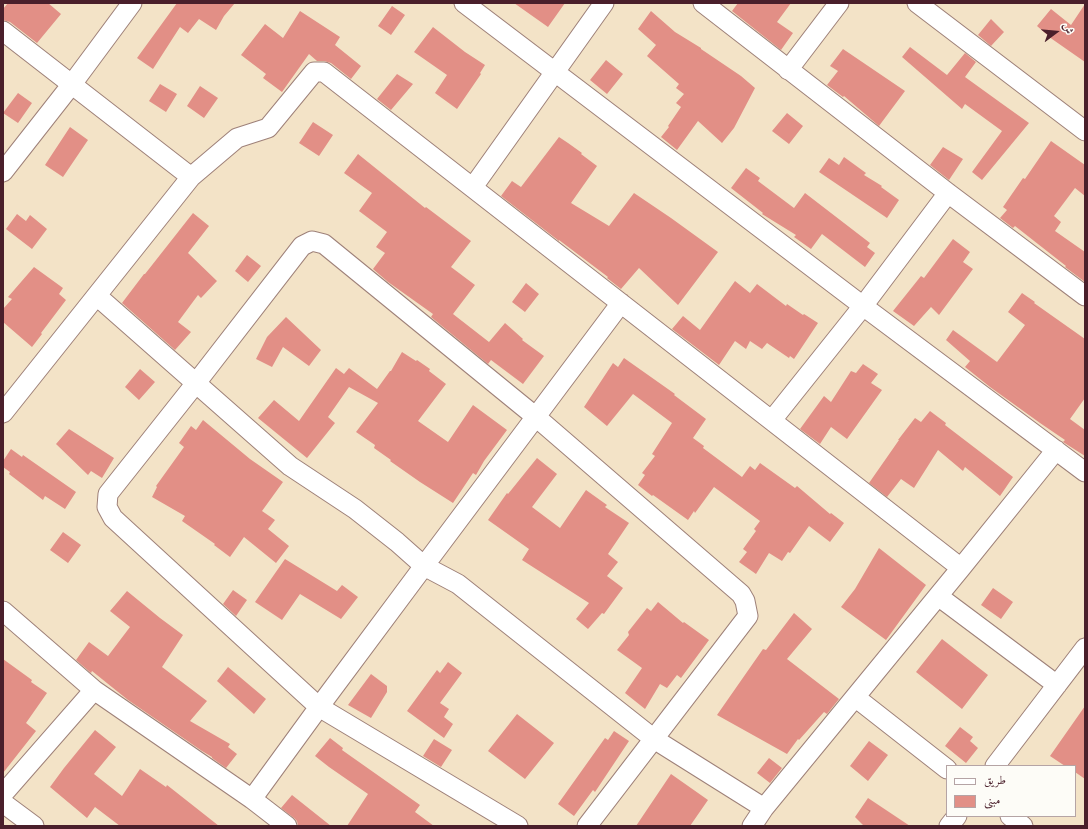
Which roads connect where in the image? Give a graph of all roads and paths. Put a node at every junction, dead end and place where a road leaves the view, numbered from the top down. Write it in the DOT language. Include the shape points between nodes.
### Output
graph roads {
  1 [pos="132,3"];
  2 [pos="464,3"];
  3 [pos="604,3"];
  4 [pos="703,3"];
  5 [pos="839,3"];
  6 [pos="917,3"];
  7 [pos="3,31"];
  8 [pos="788,70"];
  9 [pos="555,71"];
  10 [pos="72,84"];
  11 [pos="1085,131"];
  12 [pos="3,172"];
  13 [pos="190,177"];
  14 [pos="473,187"];
  15 [pos="948,194"];
  16 [pos="97,296"];
  17 [pos="1085,296"];
  18 [pos="621,303"];
  19 [pos="863,306"];
  20 [pos="196,383"];
  21 [pos="3,413"];
  22 [pos="536,416"];
  23 [pos="772,420"];
  24 [pos="1056,450"];
  25 [pos="1085,472"];
  26 [pos="424,566"];
  27 [pos="961,568"];
  28 [pos="938,596"];
  29 [pos="3,611"];
  30 [pos="1085,648"];
  31 [pos="1056,685"];
  32 [pos="94,690"];
  33 [pos="855,697"];
  34 [pos="319,707"];
  35 [pos="654,739"];
  36 [pos="995,765"];
  37 [pos="946,768"];
  38 [pos="3,794"];
  39 [pos="252,799"];
  40 [pos="3,802"];
  41 [pos="764,808"];
  42 [pos="956,817"];
  43 [pos="1011,817"];
  44 [pos="34,826"];
  45 [pos="287,826"];
  46 [pos="518,826"];
  47 [pos="586,826"];
  48 [pos="752,826"];
  49 [pos="949,826"];
  50 [pos="1023,826"];
  1 -- 10 [label="street"];
  2 -- 9 [label="street"];
  3 -- 9 [label="street"];
  4 -- 8 [label="street"];
  5 -- 8 [label="street"];
  6 -- 11 [label="street"];
  7 -- 10 [label="street"];
  8 -- 15 [label="street"];
  9 -- 14 [label="street"];
  9 -- 19 [label="street"];
  10 -- 12 [label="street"];
  10 -- 13 [label="street"];
  13 -- 14 [label="street" via="237,138 268,128 314,72 324,72"];
  13 -- 16 [label="street"];
  14 -- 18 [label="street"];
  15 -- 17 [label="street"];
  15 -- 19 [label="street"];
  16 -- 20 [label="street"];
  16 -- 21 [label="street"];
  18 -- 22 [label="street"];
  18 -- 23 [label="street"];
  19 -- 23 [label="street"];
  19 -- 24 [label="street"];
  20 -- 22 [label="street" via="302,246 312,241 324,244"];
  20 -- 26 [label="street" via="290,466 355,509"];
  20 -- 34 [label="street" via="108,494 107,507 112,518"];
  22 -- 26 [label="street"];
  22 -- 35 [label="street" via="746,601 748,616"];
  23 -- 27 [label="street"];
  24 -- 25 [label="street"];
  24 -- 27 [label="street"];
  26 -- 34 [label="street"];
  26 -- 35 [label="street" via="458,584"];
  27 -- 28 [label="street"];
  28 -- 31 [label="street"];
  28 -- 33 [label="street"];
  29 -- 32 [label="street"];
  30 -- 31 [label="street"];
  31 -- 36 [label="street"];
  32 -- 38 [label="street"];
  32 -- 39 [label="street"];
  33 -- 37 [label="street"];
  33 -- 41 [label="street"];
  34 -- 39 [label="street"];
  34 -- 46 [label="street"];
  35 -- 41 [label="street"];
  35 -- 47 [label="street"];
  39 -- 45 [label="street"];
  40 -- 44 [label="street"];
  41 -- 48 [label="street"];
  42 -- 49 [label="street"];
  43 -- 50 [label="street"];
}
